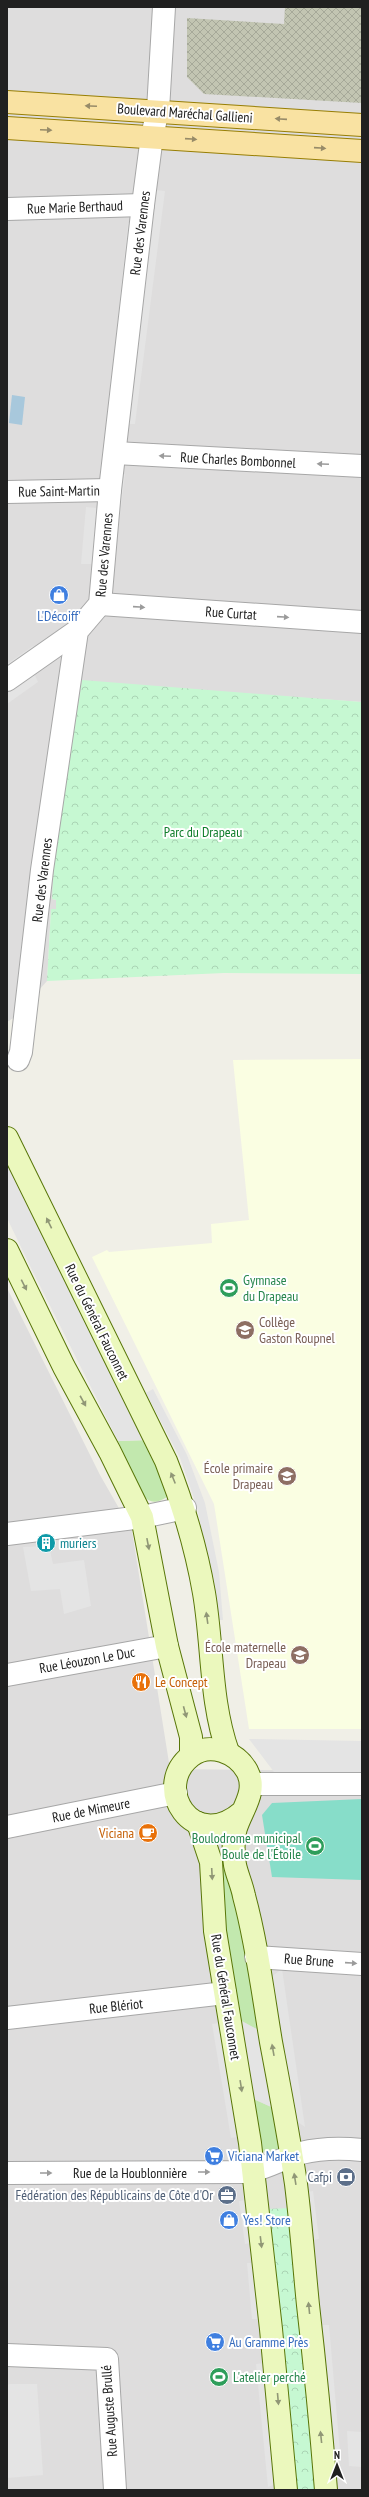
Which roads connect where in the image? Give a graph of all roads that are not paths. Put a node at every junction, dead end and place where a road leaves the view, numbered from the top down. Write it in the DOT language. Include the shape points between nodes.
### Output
graph roads {
  1 [pos="164,7"];
  2 [pos="7,102"];
  3 [pos="158,110"];
  4 [pos="362,125"];
  5 [pos="7,128"];
  6 [pos="152,136"];
  7 [pos="362,151"];
  8 [pos="143,205"];
  9 [pos="7,209"];
  10 [pos="115,453"];
  11 [pos="362,466"];
  12 [pos="110,490"];
  13 [pos="7,492"];
  14 [pos="100,604"];
  15 [pos="362,622"];
  16 [pos="77,631"];
  17 [pos="7,680"];
  18 [pos="18,1060"];
  19 [pos="7,1138"];
  20 [pos="7,1250"];
  21 [pos="185,1508"];
  22 [pos="142,1517"];
  23 [pos="7,1534"];
  24 [pos="167,1646"];
  25 [pos="7,1675"];
  26 [pos="228,1752"];
  27 [pos="192,1755"];
  28 [pos="251,1784"];
  29 [pos="362,1784"];
  30 [pos="176,1793"];
  31 [pos="242,1812"];
  32 [pos="198,1823"];
  33 [pos="7,1827"];
  34 [pos="256,1957"];
  35 [pos="362,1964"];
  36 [pos="225,1993"];
  37 [pos="7,2018"];
  38 [pos="362,2150"];
  39 [pos="292,2157"];
  40 [pos="253,2171"];
  41 [pos="7,2173"];
  42 [pos="7,2355"];
  43 [pos="115,2490"];
  44 [pos="286,2490"];
  45 [pos="326,2490"];
  1 -- 3 [label="street, Rue des Varennes"];
  3 -- 2 [label="main road, Boulevard Maréchal Gallieni, one-way"];
  4 -- 3 [label="main road, Boulevard Maréchal Gallieni, one-way"];
  3 -- 6 [label="street, Rue des Varennes"];
  5 -- 6 [label="main road, Boulevard Maréchal Gallieni, one-way"];
  6 -- 7 [label="main road, Boulevard Maréchal Gallieni, one-way"];
  6 -- 8 [label="street, Rue des Varennes"];
  8 -- 9 [label="street, Rue Marie Berthaud"];
  8 -- 10 [label="street, Rue des Varennes"];
  11 -- 10 [label="street, Rue Charles Bombonnel, one-way"];
  10 -- 12 [label="street, Rue des Varennes"];
  12 -- 13 [label="street, Rue Saint-Martin"];
  12 -- 14 [label="street, Rue des Varennes"];
  14 -- 15 [label="street, Rue Curtat, one-way"];
  14 -- 16 [label="street, Rue des Varennes"];
  16 -- 17 [label="street"];
  16 -- 18 [label="street, Rue des Varennes" via="42,870"];
  21 -- 19 [label="main road, Rue du Général Fauconnet, one-way" via="166,1462"];
  20 -- 22 [label="main road, one-way"];
  21 -- 22 [label="street"];
  26 -- 21 [label="main road, Rue du Général Fauconnet, one-way" via="217,1708 204,1593"];
  22 -- 23 [label="street"];
  22 -- 24 [label="main road, one-way"];
  24 -- 25 [label="street, Rue Léouzon Le Duc"];
  24 -- 27 [label="main road, one-way" via="192,1737"];
  26 -- 27 [label="main road" via="208,1750"];
  26 -- 28 [label="main road" via="242,1764"];
  27 -- 30 [label="main road" via="178,1776"];
  28 -- 29 [label="street"];
  28 -- 31 [label="main road" via="250,1795"];
  30 -- 32 [label="main road" via="183,1812 189,1819"];
  30 -- 33 [label="street, Rue de Mimeure"];
  31 -- 32 [label="main road" via="233,1820 222,1824"];
  31 -- 34 [label="main road" via="235,1831 234,1862 245,1897"];
  32 -- 36 [label="main road, Rue du Général Fauconnet, one-way" via="212,1862 215,1931"];
  34 -- 35 [label="street, Rue Brune, one-way"];
  39 -- 34 [label="main road, one-way"];
  36 -- 37 [label="street, Rue Blériot"];
  36 -- 40 [label="main road, Rue du Général Fauconnet, one-way"];
  38 -- 39 [label="street" via="336,2148 300,2153"];
  39 -- 40 [label="street"];
  45 -- 39 [label="main road, one-way"];
  41 -- 40 [label="street, Rue de la Houblonnière, one-way"];
  40 -- 44 [label="main road, Rue du Général Fauconnet, one-way"];
  42 -- 43 [label="street, Rue Auguste Brullé" via="107,2359"];
}
